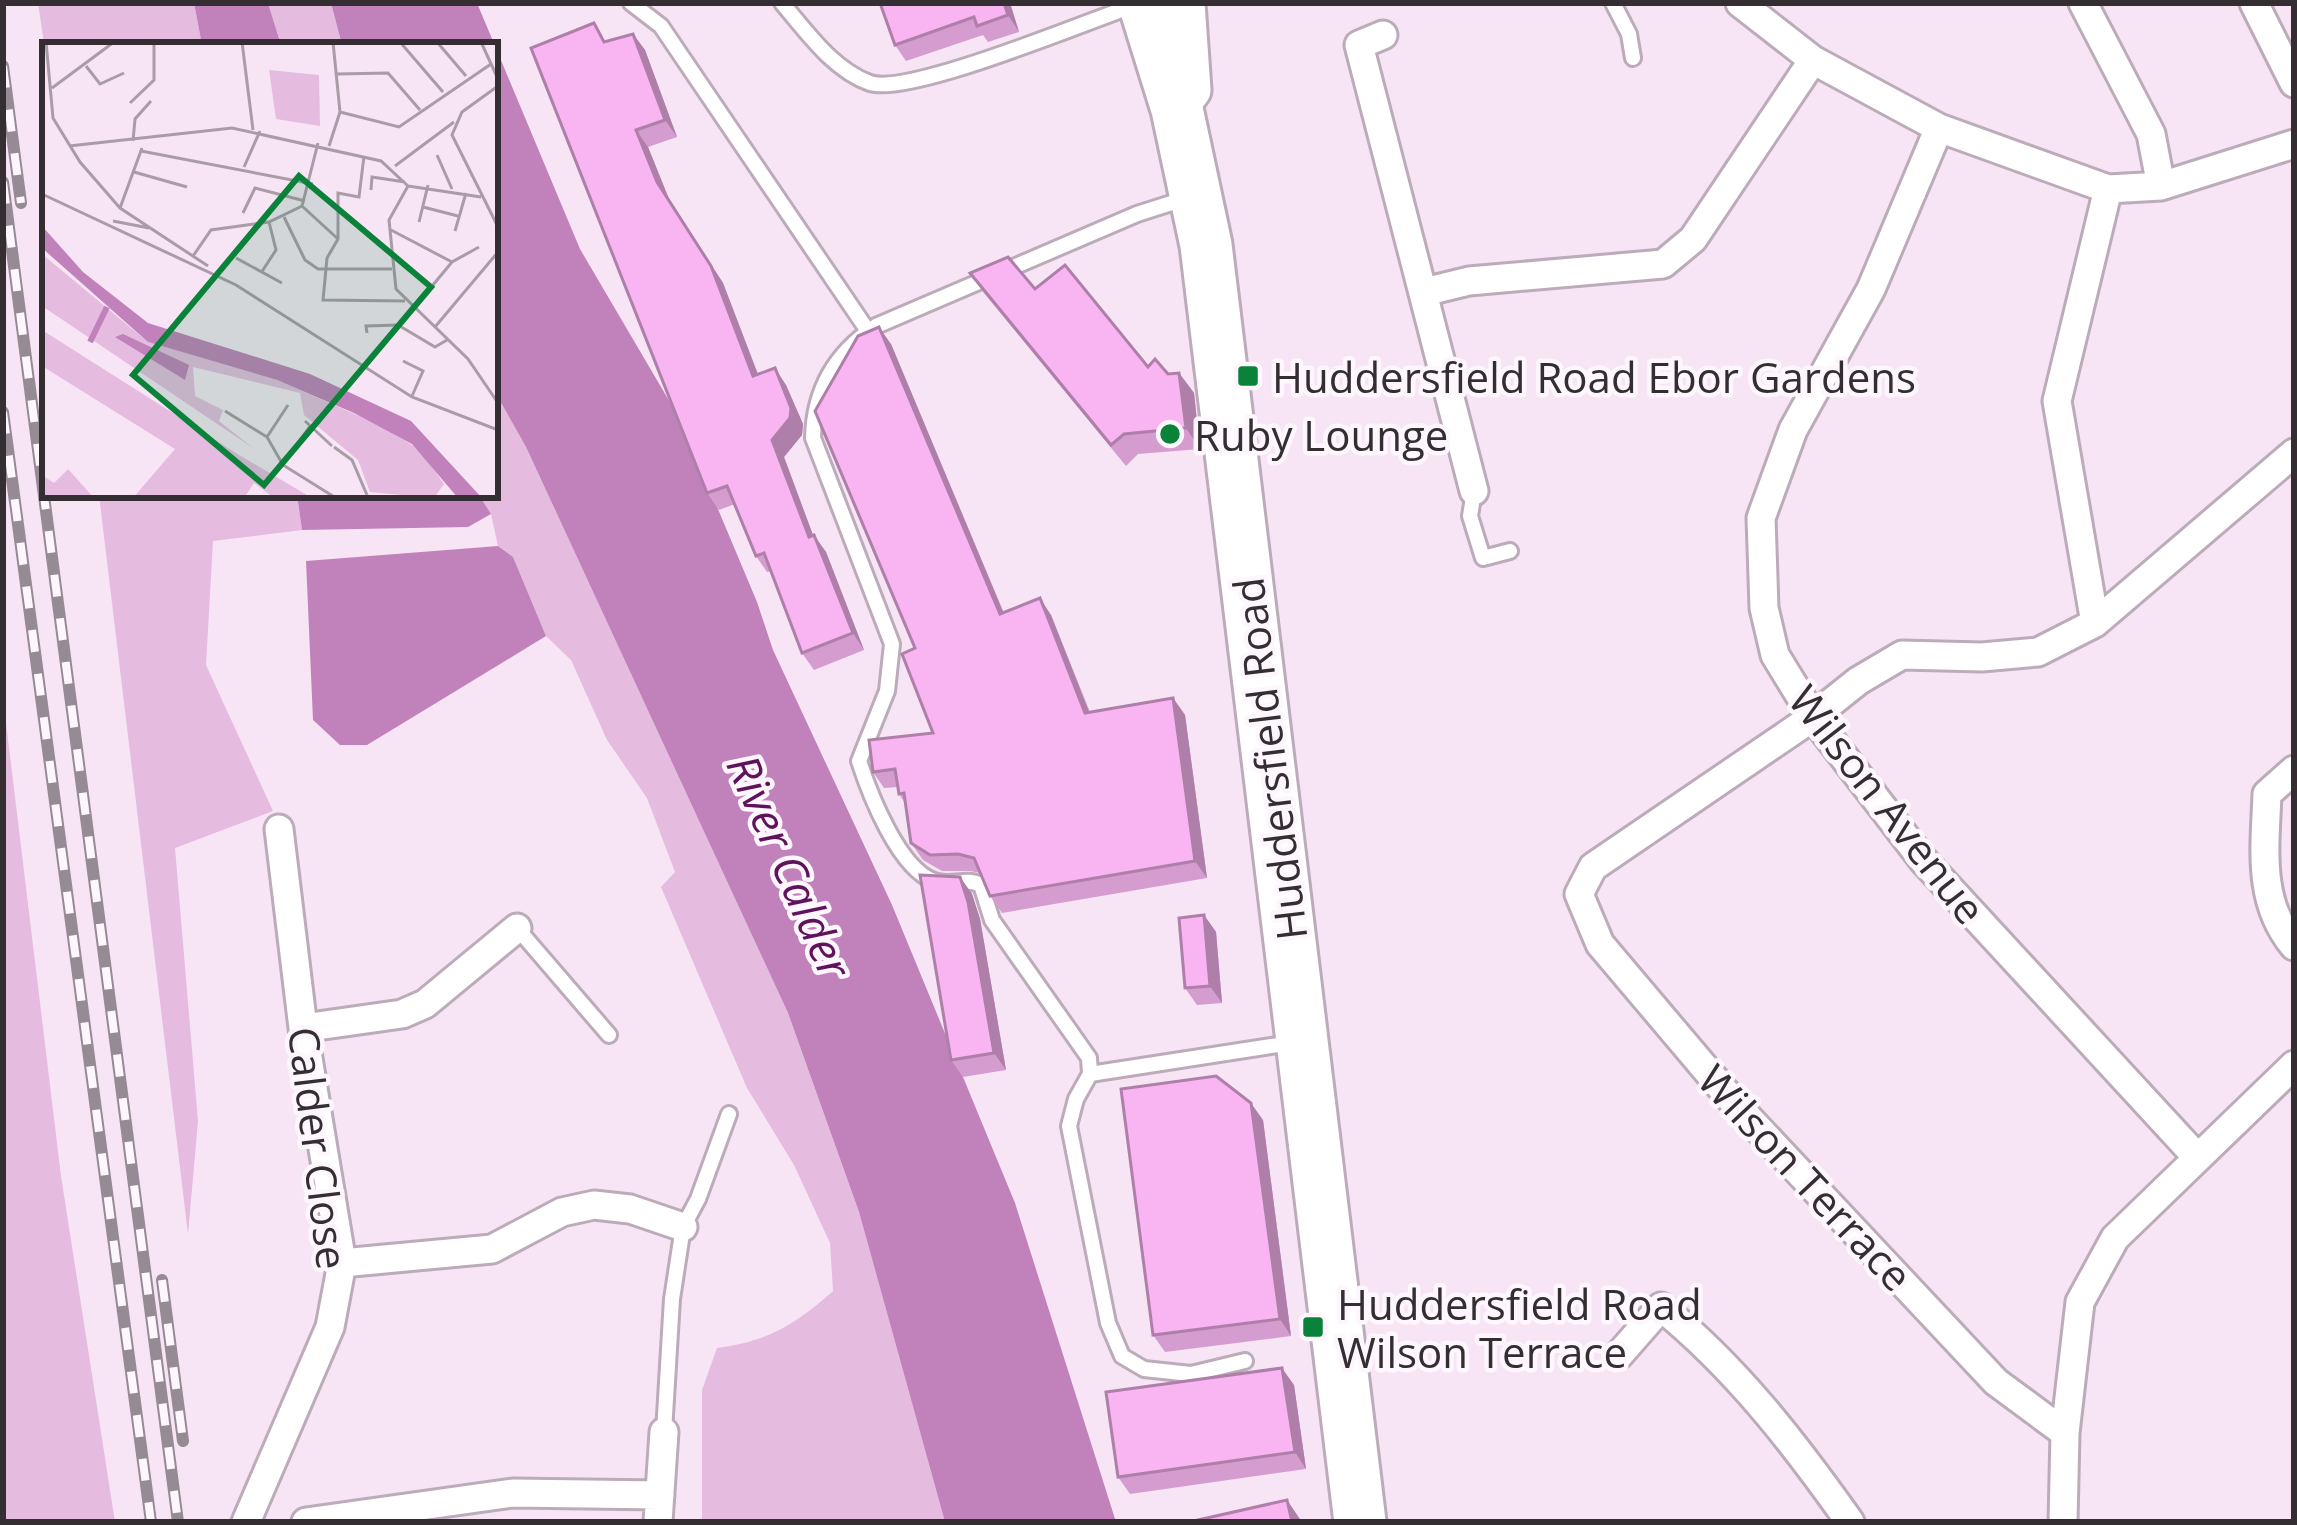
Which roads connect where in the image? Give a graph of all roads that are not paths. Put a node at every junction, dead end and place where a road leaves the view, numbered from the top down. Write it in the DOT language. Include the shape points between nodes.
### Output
graph roads {
  1 [pos="631,3"];
  2 [pos="782,3"];
  3 [pos="1142,3"];
  4 [pos="1185,3"];
  5 [pos="1613,3"];
  6 [pos="1740,3"];
  7 [pos="2083,3"];
  8 [pos="2254,3"];
  9 [pos="1383,35"];
  10 [pos="1633,58"];
  11 [pos="1813,60"];
  12 [pos="2294,83"];
  13 [pos="1177,109"];
  14 [pos="1939,128"];
  15 [pos="2294,144"];
  16 [pos="2162,186"];
  17 [pos="2108,189"];
  18 [pos="1198,196"];
  19 [pos="1424,292"];
  20 [pos="868,331"];
  21 [pos="2294,454"];
  22 [pos="1474,491"];
  23 [pos="1510,551"];
  24 [pos="2095,623"];
  25 [pos="1813,717"];
  26 [pos="2294,770"];
  27 [pos="279,829"];
  28 [pos="517,928"];
  29 [pos="2294,946"];
  30 [pos="303,1028"];
  31 [pos="609,1035"];
  32 [pos="1304,1042"];
  33 [pos="2294,1065"];
  34 [pos="1090,1074"];
  35 [pos="729,1114"];
  36 [pos="2195,1156"];
  37 [pos="683,1227"];
  38 [pos="342,1263"];
  39 [pos="1619,1355"];
  40 [pos="1245,1361"];
  41 [pos="664,1432"];
  42 [pos="2065,1433"];
  43 [pos="659,1509"];
  44 [pos="246,1522"];
  45 [pos="306,1522"];
  46 [pos="1360,1522"];
  47 [pos="1850,1522"];
  48 [pos="2063,1522"];
  1 -- 20 [label="lane" via="661,26"];
  2 -- 3 [label="lane" via="850,72 892,86"];
  3 -- 13 [label="highway, Huddersfield Road"];
  4 -- 13 [label="street" via="1191,89"];
  5 -- 10 [label="lane"];
  6 -- 11 [label="street"];
  7 -- 16 [label="street" via="2151,134"];
  8 -- 12 [label="street"];
  9 -- 19 [label="street" via="1359,45"];
  11 -- 14 [label="street"];
  11 -- 19 [label="street" via="1693,238 1663,265"];
  13 -- 18 [label="highway, Huddersfield Road"];
  14 -- 17 [label="street"];
  14 -- 25 [label="street, Wilson Avenue" via="1870,289 1793,430 1760,518 1775,655"];
  15 -- 16 [label="street"];
  16 -- 17 [label="street"];
  17 -- 24 [label="street" via="2056,401"];
  18 -- 20 [label="lane" via="1137,214"];
  18 -- 32 [label="highway, Huddersfield Road"];
  19 -- 22 [label="street"];
  20 -- 34 [label="lane" via="823,383 813,438 892,644 887,691 859,761 871,798 918,872 934,881 974,881 987,892 992,920 1089,1058"];
  21 -- 24 [label="street"];
  22 -- 23 [label="lane" via="1470,516 1483,558"];
  24 -- 25 [label="street" via="2038,652 1903,656"];
  25 -- 36 [label="street, Wilson Avenue" via="1923,860"];
  25 -- 42 [label="street, Wilson Terrace" via="1593,867 1579,894 1600,944 1737,1106 1996,1382"];
  26 -- 29 [label="street" via="2267,794 2264,883 2277,925"];
  27 -- 30 [label="street, Calder Close"];
  28 -- 30 [label="street" via="414,1009"];
  28 -- 31 [label="lane"];
  30 -- 38 [label="street, Calder Close"];
  32 -- 34 [label="lane"];
  32 -- 46 [label="highway, Huddersfield Road"];
  33 -- 36 [label="street"];
  34 -- 40 [label="lane" via="1069,1126 1108,1323 1122,1356 1144,1369 1191,1374"];
  35 -- 37 [label="lane"];
  36 -- 42 [label="street" via="2115,1238 2080,1302"];
  37 -- 38 [label="street" via="595,1205 492,1249"];
  37 -- 41 [label="lane"];
  38 -- 44 [label="street, Calder Close" via="330,1327"];
  39 -- 47 [label="street" via="1661,1307 1780,1426"];
  41 -- 43 [label="street"];
  42 -- 48 [label="street"];
  43 -- 45 [label="street" via="512,1493"];
}
